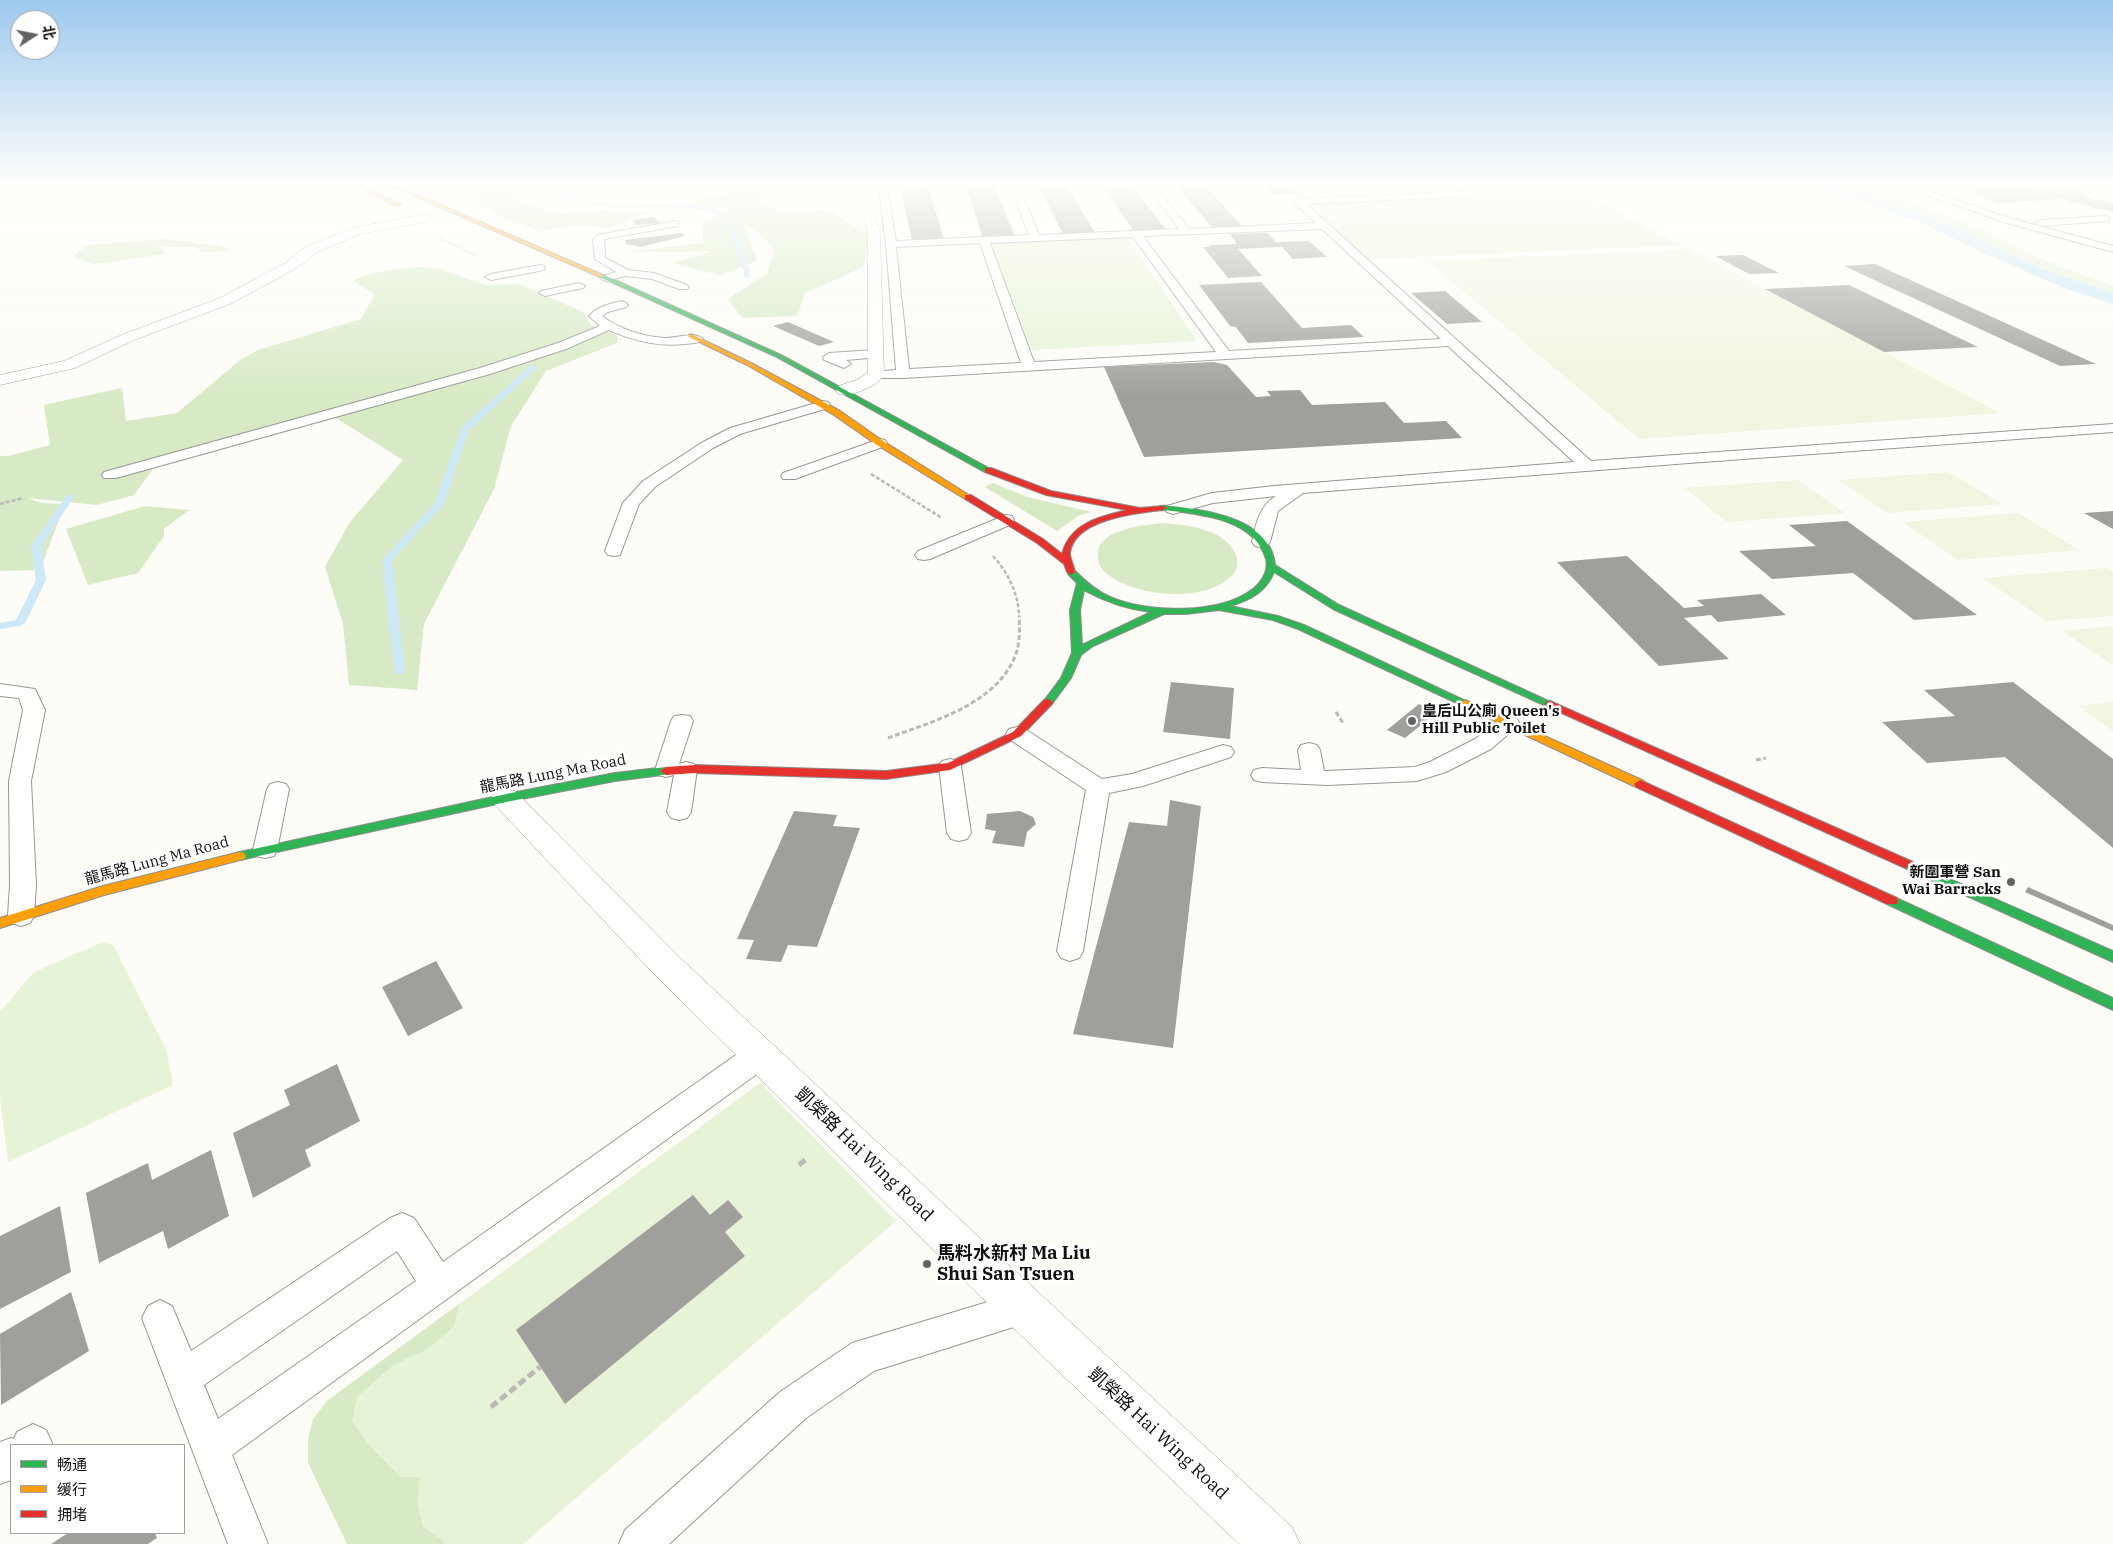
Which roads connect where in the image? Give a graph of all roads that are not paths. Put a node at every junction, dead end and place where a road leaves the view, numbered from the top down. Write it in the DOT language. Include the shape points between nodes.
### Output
graph roads {
  1 [pos="305,254"];
  2 [pos="551,254"];
  3 [pos="599,254"];
  4 [pos="874,254"];
  5 [pos="892,254"];
  6 [pos="989,254"];
  7 [pos="1151,254"];
  8 [pos="1354,254"];
  9 [pos="522,260"];
  10 [pos="544,270"];
  11 [pos="626,273"];
  12 [pos="490,277"];
  13 [pos="607,278"];
  14 [pos="563,279"];
  15 [pos="583,288"];
  16 [pos="683,288"];
  17 [pos="544,293"];
  18 [pos="605,297"];
  19 [pos="626,307"];
  20 [pos="609,326"];
  21 [pos="680,330"];
  22 [pos="697,338"];
  23 [pos="1451,342"];
  24 [pos="875,354"];
  25 [pos="1225,355"];
  26 [pos="844,364"];
  27 [pos="1029,366"];
  28 [pos="903,374"];
  29 [pos="876,375"];
  30 [pos="0,380"];
  31 [pos="844,390"];
  32 [pos="823,405"];
  33 [pos="2113,428"];
  34 [pos="880,443"];
  35 [pos="1587,466"];
  36 [pos="110,475"];
  37 [pos="789,476"];
  38 [pos="1302,488"];
  39 [pos="1174,509"];
  40 [pos="1138,510"];
  41 [pos="1006,520"];
  42 [pos="1261,542"];
  43 [pos="614,551"];
  44 [pos="924,555"];
  45 [pos="1067,562"];
  46 [pos="1271,566"];
  47 [pos="1081,583"];
  48 [pos="1219,607"];
  49 [pos="1162,611"];
  50 [pos="1077,653"];
  51 [pos="0,690"];
  52 [pos="682,720"];
  53 [pos="1509,724"];
  54 [pos="1017,734"];
  55 [pos="1309,750"];
  56 [pos="1223,752"];
  57 [pos="950,766"];
  58 [pos="676,769"];
  59 [pos="1262,775"];
  60 [pos="1314,777"];
  61 [pos="1098,787"];
  62 [pos="278,789"];
  63 [pos="505,798"];
  64 [pos="680,812"];
  65 [pos="959,833"];
  66 [pos="265,850"];
  67 [pos="10,919"];
  68 [pos="1070,951"];
  69 [pos="2113,957"];
  70 [pos="2113,1004"];
  71 [pos="760,1054"];
  72 [pos="438,1285"];
  73 [pos="1024,1308"];
  74 [pos="160,1318"];
  75 [pos="183,1378"];
  76 [pos="210,1448"];
  77 [pos="248,1544"];
  78 [pos="639,1544"];
  79 [pos="1275,1544"];
  1 -- 30 [label="street" via="292,265 225,301 70,365"];
  2 -- 13 [label="main road"];
  3 -- 11 [label="lane" via="600,259"];
  4 -- 24 [label="street"];
  5 -- 28 [label="lane"];
  6 -- 27 [label="lane"];
  7 -- 25 [label="lane"];
  8 -- 23 [label="lane"];
  9 -- 10 [label="main road"];
  10 -- 12 [label="lane"];
  11 -- 13 [label="lane"];
  11 -- 16 [label="lane" via="654,276"];
  13 -- 31 [label="main road" via="778,356"];
  14 -- 15 [label="main road"];
  15 -- 17 [label="lane"];
  18 -- 19 [label="main road"];
  19 -- 20 [label="lane" via="604,309 595,316"];
  20 -- 22 [label="lane" via="657,342"];
  20 -- 36 [label="lane" via="562,346 485,371"];
  21 -- 22 [label="main road"];
  22 -- 32 [label="main road"];
  23 -- 25 [label="lane"];
  23 -- 35 [label="lane"];
  24 -- 26 [label="lane" via="825,355"];
  24 -- 29 [label="street"];
  25 -- 27 [label="lane"];
  27 -- 28 [label="lane"];
  28 -- 29 [label="lane"];
  29 -- 31 [label="street" via="863,384"];
  31 -- 40 [label="main road" via="1001,476 1049,493"];
  32 -- 34 [label="main road"];
  32 -- 43 [label="lane" via="735,431 649,484 631,503"];
  33 -- 35 [label="lane"];
  34 -- 37 [label="lane"];
  34 -- 41 [label="main road"];
  35 -- 38 [label="lane"];
  38 -- 39 [label="lane" via="1212,498"];
  38 -- 42 [label="lane" via="1269,508"];
  39 -- 40 [label="main road"];
  39 -- 42 [label="main road" via="1224,519 1245,529"];
  40 -- 45 [label="main road" via="1102,518 1080,531 1068,545"];
  41 -- 44 [label="lane"];
  41 -- 45 [label="main road"];
  42 -- 46 [label="main road" via="1268,552"];
  45 -- 47 [label="main road"];
  46 -- 48 [label="main road" via="1268,577 1257,589"];
  46 -- 69 [label="main road" via="1336,607"];
  47 -- 49 [label="main road" via="1112,601"];
  47 -- 50 [label="main road, 龍馬路 Lung Ma Road" via="1075,610"];
  48 -- 49 [label="main road"];
  48 -- 53 [label="main road" via="1301,628"];
  49 -- 50 [label="main road"];
  50 -- 54 [label="main road, 龍馬路 Lung Ma Road" via="1066,678 1040,712"];
  51 -- 67 [label="lane" via="28,693 34,710 20,781 23,884"];
  52 -- 58 [label="lane"];
  53 -- 60 [label="lane" via="1483,744 1438,768 1417,774"];
  53 -- 70 [label="main road"];
  54 -- 57 [label="main road, 龍馬路 Lung Ma Road"];
  54 -- 61 [label="lane"];
  55 -- 60 [label="lane"];
  56 -- 61 [label="lane" via="1134,782"];
  57 -- 58 [label="main road, 龍馬路 Lung Ma Road" via="886,775"];
  57 -- 65 [label="lane"];
  58 -- 63 [label="main road, 龍馬路 Lung Ma Road"];
  58 -- 64 [label="lane"];
  59 -- 60 [label="lane"];
  61 -- 68 [label="lane"];
  62 -- 66 [label="lane"];
  63 -- 66 [label="main road, 龍馬路 Lung Ma Road"];
  63 -- 71 [label="street, 凱榮路 Hai Wing Road" via="665,964"];
  66 -- 67 [label="main road, 龍馬路 Lung Ma Road" via="178,870"];
  71 -- 72 [label="lane"];
  71 -- 73 [label="street, 凱榮路 Hai Wing Road"];
  72 -- 75 [label="lane" via="402,1229"];
  72 -- 76 [label="lane"];
  73 -- 78 [label="lane" via="865,1356 793,1405"];
  73 -- 79 [label="street, 凱榮路 Hai Wing Road"];
  74 -- 75 [label="lane"];
  75 -- 76 [label="lane"];
  76 -- 77 [label="lane"];
}
